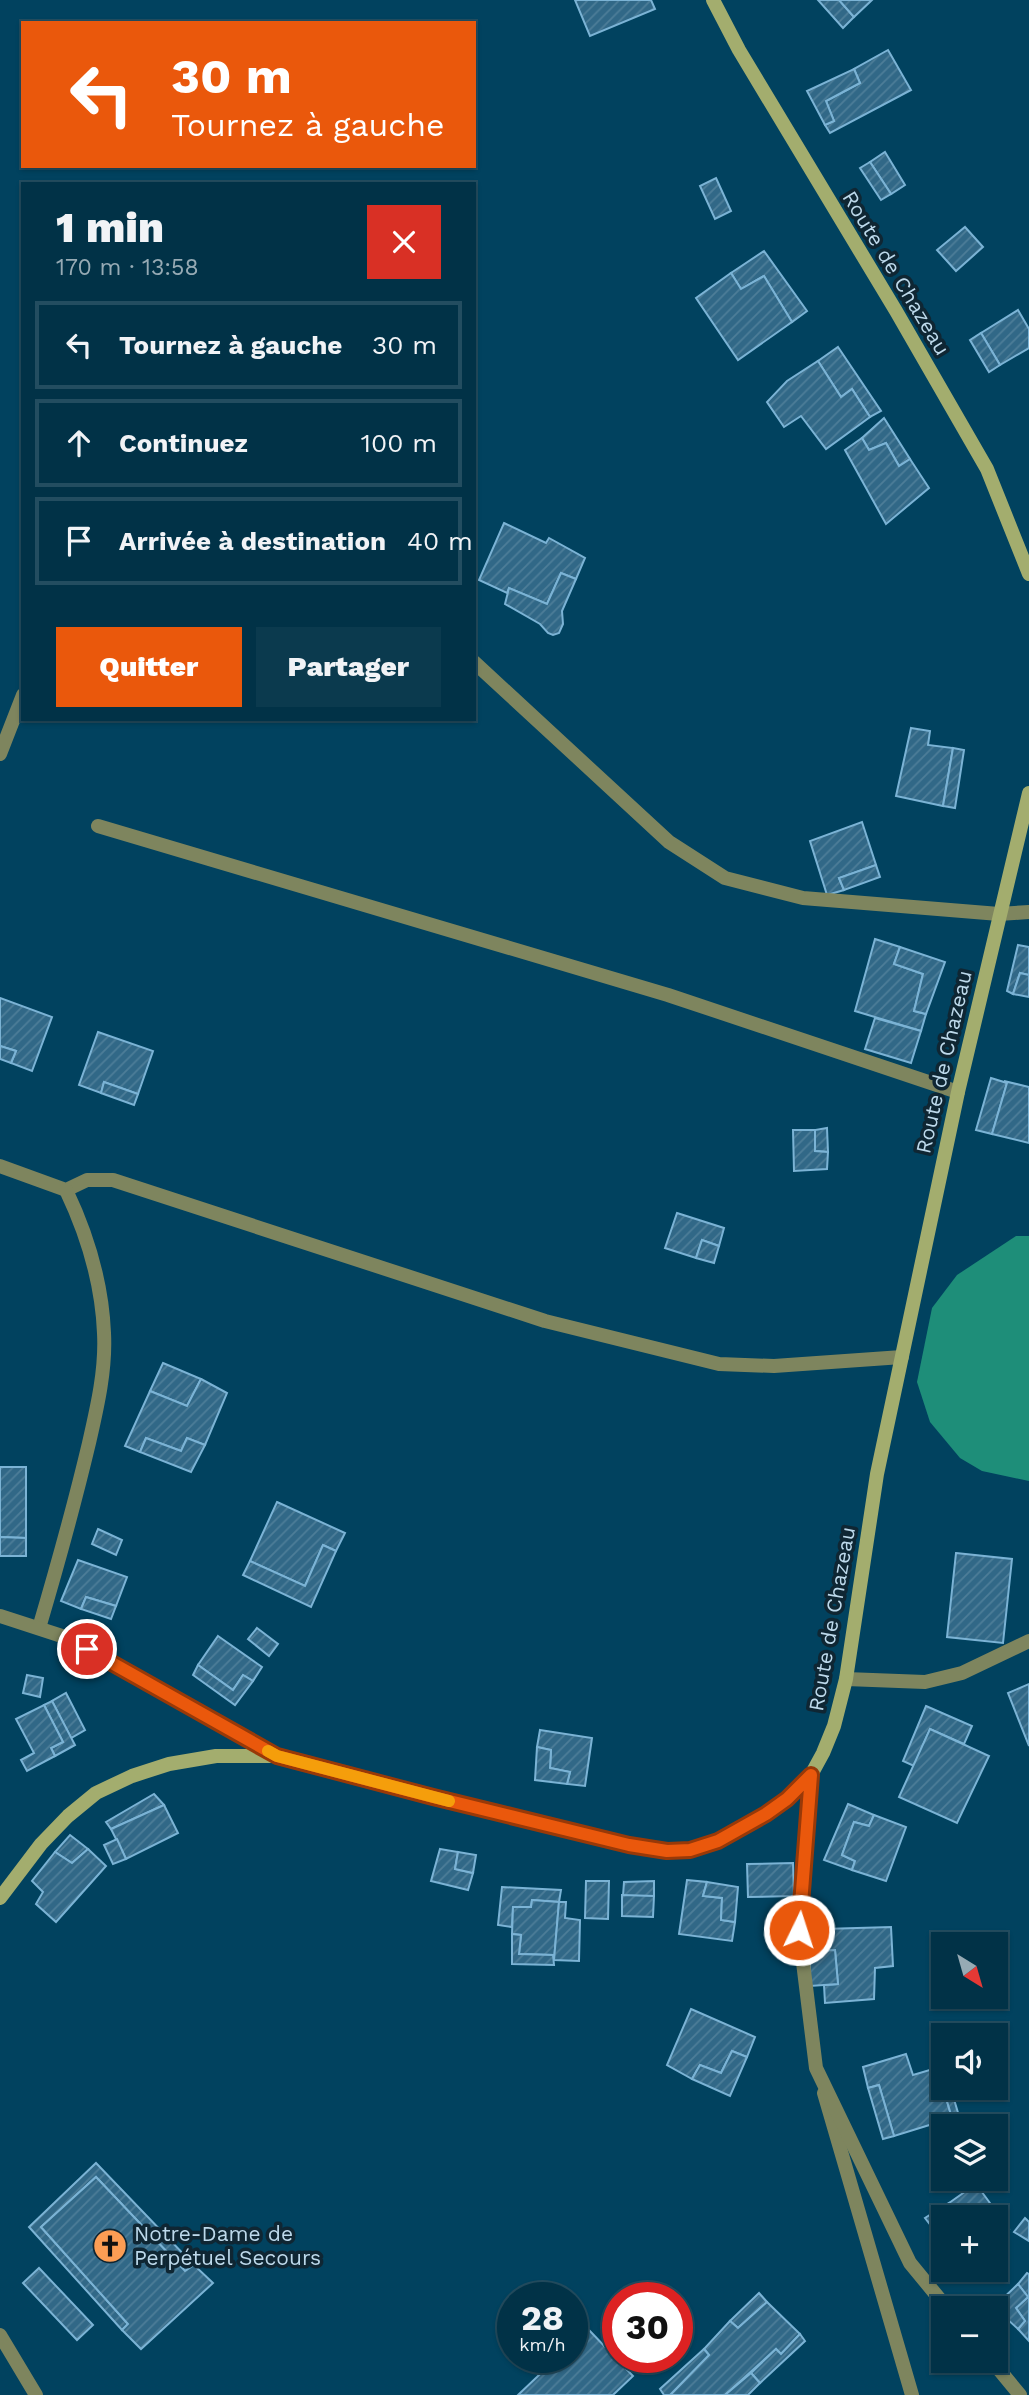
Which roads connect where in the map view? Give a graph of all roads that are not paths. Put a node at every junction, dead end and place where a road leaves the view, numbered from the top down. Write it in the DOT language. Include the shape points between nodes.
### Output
graph roads {
  1 [pos="713,0"];
  2 [pos="1029,574"];
  3 [pos="476,664"];
  4 [pos="21,700"];
  5 [pos="0,754"];
  6 [pos="1029,793"];
  7 [pos="98,826"];
  8 [pos="1029,912"];
  9 [pos="999,914"];
  10 [pos="958,1092"];
  11 [pos="0,1166"];
  12 [pos="66,1190"];
  13 [pos="902,1357"];
  14 [pos="0,1616"];
  15 [pos="39,1628"];
  16 [pos="1029,1641"];
  17 [pos="846,1679"];
  18 [pos="277,1756"];
  19 [pos="811,1775"];
  20 [pos="0,1898"];
  21 [pos="816,2068"];
  22 [pos="937,2296"];
  23 [pos="0,2335"];
  24 [pos="1002,2373"];
  25 [pos="36,2395"];
  26 [pos="912,2395"];
  27 [pos="1020,2395"];
  1 -- 2 [label="main road, Route de Chazeau" via="738,50 987,469"];
  3 -- 9 [label="street" via="669,842 725,878 803,898"];
  4 -- 5 [label="street"];
  6 -- 9 [label="main road, Route de Chazeau"];
  7 -- 10 [label="street" via="668,995"];
  8 -- 9 [label="street"];
  9 -- 10 [label="main road, Route de Chazeau"];
  10 -- 13 [label="main road, Route de Chazeau"];
  11 -- 12 [label="street"];
  12 -- 13 [label="street" via="87,1181 113,1180 545,1321 719,1364 774,1366"];
  12 -- 15 [label="street" via="83,1226 97,1284 104,1362 79,1488"];
  13 -- 17 [label="main road, Route de Chazeau" via="877,1474"];
  14 -- 15 [label="street"];
  15 -- 18 [label="street" via="68,1638"];
  16 -- 17 [label="street" via="962,1673 925,1682"];
  17 -- 19 [label="main road, Route de Chazeau" via="834,1726"];
  18 -- 19 [label="main road, Route de Chazeau" via="667,1851 718,1841 787,1799"];
  18 -- 20 [label="main road, Route de Chazeau" via="216,1756 169,1764 96,1793 41,1844"];
  19 -- 21 [label="street" via="799,1930"];
  21 -- 22 [label="street" via="909,2263"];
  21 -- 26 [label="street"];
  23 -- 25 [label="street"];
  24 -- 27 [label="street"];
}
